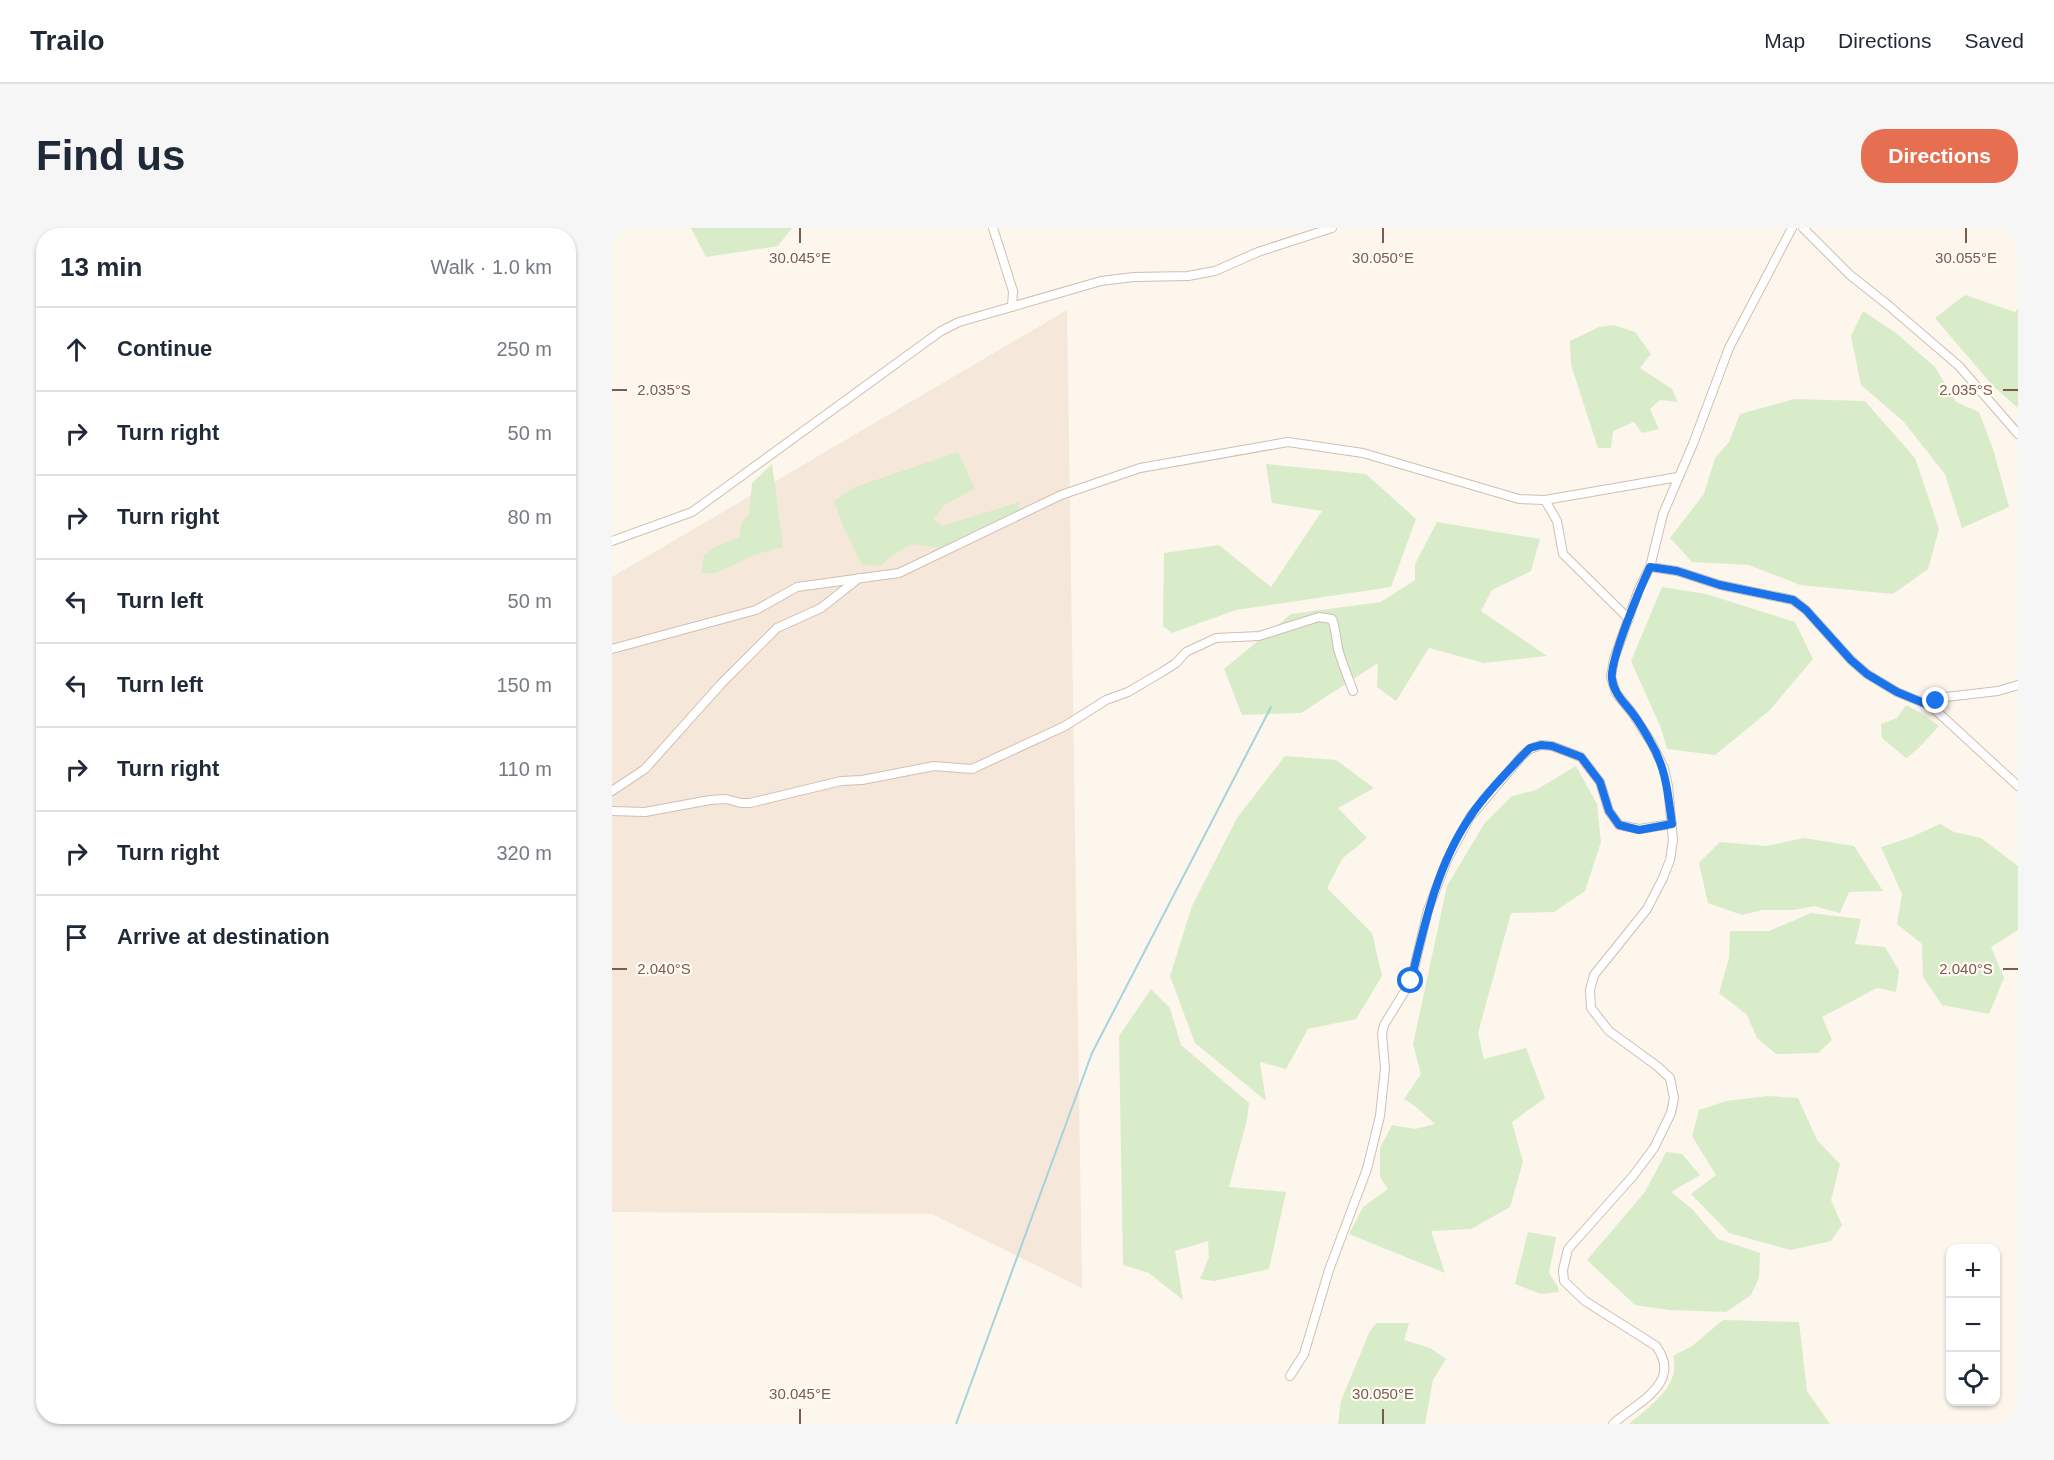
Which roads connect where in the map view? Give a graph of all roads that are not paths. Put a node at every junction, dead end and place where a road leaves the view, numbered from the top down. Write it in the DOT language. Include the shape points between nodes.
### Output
graph roads {
  1 [pos="993,228"];
  2 [pos="1332,228"];
  3 [pos="1792,228"];
  4 [pos="1803,228"];
  5 [pos="1012,307"];
  6 [pos="2018,434"];
  7 [pos="1678,477"];
  8 [pos="1545,500"];
  9 [pos="612,541"];
  10 [pos="1650,567"];
  11 [pos="860,577"];
  12 [pos="1629,619"];
  13 [pos="612,649"];
  14 [pos="2018,685"];
  15 [pos="1353,691"];
  16 [pos="1931,706"];
  17 [pos="2018,786"];
  18 [pos="612,791"];
  19 [pos="612,811"];
  20 [pos="1672,824"];
  21 [pos="1290,1376"];
  22 [pos="1613,1424"];
  1 -- 5 [label="street" via="1012,291"];
  2 -- 5 [label="street" via="1258,252 1215,271 1101,281"];
  3 -- 7 [label="street" via="1729,348"];
  4 -- 6 [label="street" via="1850,275 1959,366"];
  5 -- 9 [label="street" via="941,331 692,512"];
  7 -- 8 [label="street"];
  7 -- 10 [label="street" via="1662,514"];
  8 -- 11 [label="street" via="1520,499 1363,453 1288,442 1140,468 1061,495 899,573"];
  8 -- 12 [label="street" via="1557,521 1563,554"];
  10 -- 12 [label="street"];
  10 -- 16 [label="street" via="1793,600 1867,674"];
  11 -- 13 [label="street" via="797,586 756,610"];
  11 -- 18 [label="street" via="821,608 777,628 645,769"];
  12 -- 20 [label="street" via="1611,677 1616,693 1664,768"];
  14 -- 16 [label="street" via="1946,697"];
  15 -- 19 [label="street" via="1332,619 1319,616 1259,636 1216,638 1186,652 1176,663 1128,692 1106,699 1065,726 972,769 934,766 841,781 750,803 726,799 645,812"];
  16 -- 17 [label="street"];
  20 -- 21 [label="street" via="1639,830 1619,825 1609,811 1600,782 1581,757 1541,745 1530,748 1521,757 1470,817 1447,860 1428,910 1411,981 1384,1025 1380,1116 1367,1169 1329,1270 1304,1354"];
  20 -- 22 [label="street" via="1673,840 1664,878 1629,934 1594,975 1590,990 1591,1008 1609,1031 1670,1078 1674,1098 1654,1148 1568,1249 1563,1270 1564,1281 1585,1301 1656,1346 1664,1356 1658,1387"];
}
